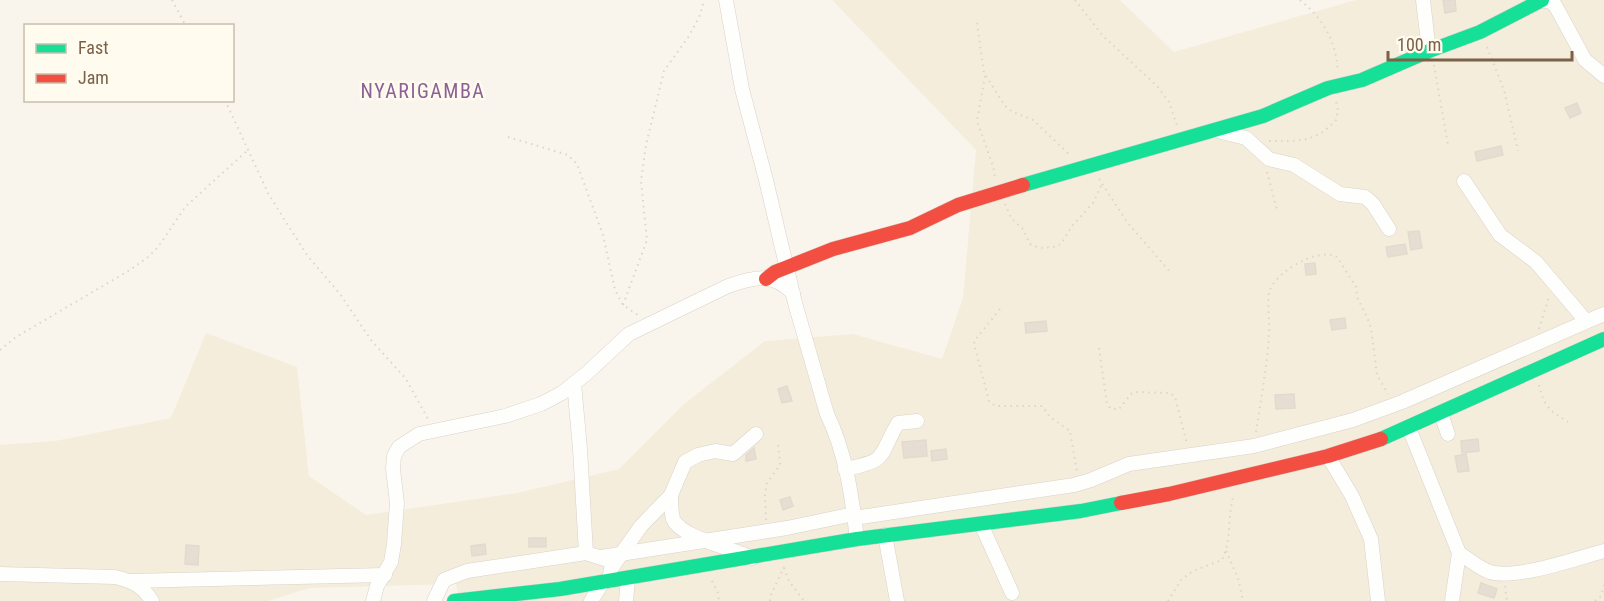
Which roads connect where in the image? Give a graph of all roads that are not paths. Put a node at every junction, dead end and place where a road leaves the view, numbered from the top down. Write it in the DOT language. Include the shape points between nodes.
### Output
graph roads {
  1 [pos="726,0"];
  2 [pos="1423,0"];
  3 [pos="1541,0"];
  4 [pos="1430,50"];
  5 [pos="1604,76"];
  6 [pos="1217,131"];
  7 [pos="1464,181"];
  8 [pos="1389,229"];
  9 [pos="787,267"];
  10 [pos="766,279"];
  11 [pos="793,293"];
  12 [pos="1604,314"];
  13 [pos="1586,321"];
  14 [pos="1604,339"];
  15 [pos="574,383"];
  16 [pos="1441,414"];
  17 [pos="917,421"];
  18 [pos="1409,429"];
  19 [pos="756,434"];
  20 [pos="1448,434"];
  21 [pos="1328,456"];
  22 [pos="845,469"];
  23 [pos="671,495"];
  24 [pos="854,516"];
  25 [pos="981,524"];
  26 [pos="885,535"];
  27 [pos="857,539"];
  28 [pos="706,540"];
  29 [pos="1604,551"];
  30 [pos="586,553"];
  31 [pos="1459,553"];
  32 [pos="752,558"];
  33 [pos="618,560"];
  34 [pos="0,574"];
  35 [pos="385,575"];
  36 [pos="628,579"];
  37 [pos="131,581"];
  38 [pos="606,581"];
  39 [pos="1012,593"];
  40 [pos="153,601"];
  41 [pos="373,601"];
  42 [pos="434,601"];
  43 [pos="454,601"];
  44 [pos="591,601"];
  45 [pos="626,601"];
  46 [pos="897,601"];
  47 [pos="1378,601"];
  48 [pos="1452,601"];
  1 -- 9 [label="street" via="742,90"];
  2 -- 4 [label="street"];
  3 -- 4 [label="street" via="1480,32"];
  3 -- 5 [label="street" via="1555,5 1585,60"];
  4 -- 6 [label="street" via="1362,80 1334,86"];
  6 -- 8 [label="street" via="1246,138 1269,159 1294,165 1340,194 1365,197"];
  6 -- 9 [label="street" via="998,191 910,228 833,249"];
  7 -- 13 [label="street" via="1500,235 1536,262"];
  9 -- 10 [label="street"];
  9 -- 11 [label="street"];
  10 -- 11 [label="street" via="777,281"];
  10 -- 15 [label="street" via="728,286 629,334"];
  11 -- 22 [label="street"];
  12 -- 13 [label="street"];
  13 -- 24 [label="street" via="1353,420 1254,446 1129,464 1078,484"];
  14 -- 16 [label="street"];
  15 -- 30 [label="street"];
  15 -- 35 [label="street" via="542,404 412,437 399,447 394,456 396,524 391,562"];
  16 -- 18 [label="street"];
  16 -- 20 [label="street"];
  17 -- 22 [label="street" via="898,423 883,455 873,463"];
  18 -- 21 [label="street"];
  18 -- 31 [label="street"];
  19 -- 23 [label="street" via="733,454 715,451 689,458"];
  21 -- 25 [label="street" via="1131,503"];
  21 -- 47 [label="street" via="1371,538"];
  22 -- 24 [label="street"];
  23 -- 28 [label="street" via="674,520 680,528"];
  23 -- 33 [label="street" via="641,526"];
  24 -- 27 [label="street"];
  24 -- 28 [label="street"];
  25 -- 26 [label="street"];
  25 -- 39 [label="street"];
  26 -- 27 [label="street"];
  26 -- 46 [label="street"];
  27 -- 32 [label="street"];
  28 -- 32 [label="street"];
  28 -- 33 [label="street"];
  29 -- 31 [label="street" via="1504,574 1492,573"];
  30 -- 33 [label="street"];
  30 -- 42 [label="street" via="467,571 444,580"];
  31 -- 48 [label="street"];
  32 -- 36 [label="street"];
  33 -- 38 [label="street"];
  34 -- 37 [label="street" via="115,577"];
  35 -- 37 [label="street"];
  35 -- 41 [label="street"];
  36 -- 38 [label="street"];
  36 -- 45 [label="street"];
  37 -- 40 [label="street" via="147,591"];
  38 -- 43 [label="street"];
  38 -- 44 [label="street"];
}
